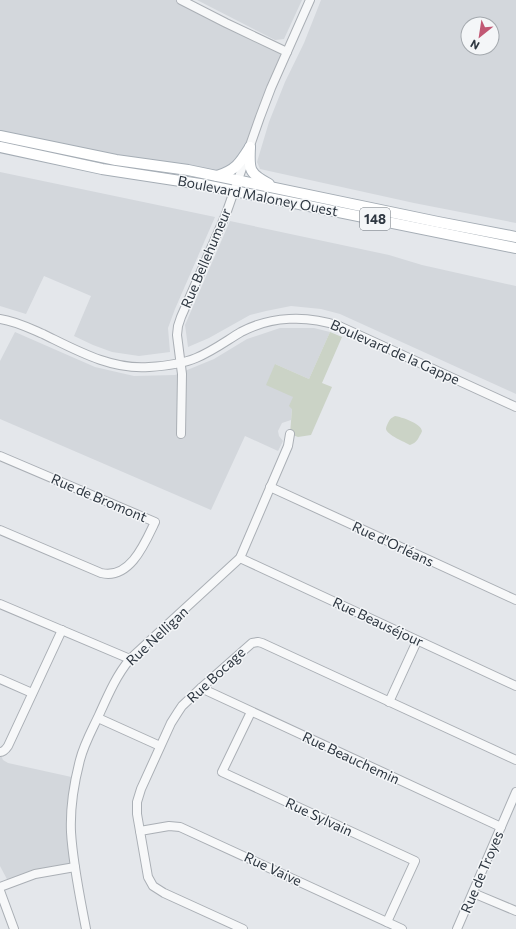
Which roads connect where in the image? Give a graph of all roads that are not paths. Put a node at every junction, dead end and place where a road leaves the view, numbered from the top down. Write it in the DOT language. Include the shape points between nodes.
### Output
graph roads {
  1 [pos="181,0"];
  2 [pos="310,0"];
  3 [pos="287,52"];
  4 [pos="0,136"];
  5 [pos="39,144"];
  6 [pos="0,147"];
  7 [pos="250,147"];
  8 [pos="37,155"];
  9 [pos="217,176"];
  10 [pos="238,180"];
  11 [pos="280,189"];
  12 [pos="234,191"];
  13 [pos="516,237"];
  14 [pos="516,248"];
  15 [pos="0,319"];
  16 [pos="181,363"];
  17 [pos="516,407"];
  18 [pos="182,434"];
  19 [pos="290,434"];
  20 [pos="0,456"];
  21 [pos="270,487"];
  22 [pos="0,530"];
  23 [pos="240,558"];
  24 [pos="516,600"];
  25 [pos="0,604"];
  26 [pos="62,630"];
  27 [pos="417,641"];
  28 [pos="130,659"];
  29 [pos="0,679"];
  30 [pos="516,686"];
  31 [pos="201,688"];
  32 [pos="32,693"];
  33 [pos="389,702"];
  34 [pos="250,712"];
  35 [pos="98,718"];
  36 [pos="160,746"];
  37 [pos="0,752"];
  38 [pos="516,760"];
  39 [pos="516,792"];
  40 [pos="501,827"];
  41 [pos="140,831"];
  42 [pos="75,867"];
  43 [pos="0,887"];
  44 [pos="0,891"];
  45 [pos="473,893"];
  46 [pos="516,911"];
  47 [pos="387,922"];
  48 [pos="240,928"];
  49 [pos="14,929"];
  50 [pos="86,929"];
  51 [pos="402,929"];
  52 [pos="457,929"];
  1 -- 3 [label="street"];
  2 -- 3 [label="street, Rue Bellehumeur"];
  3 -- 7 [label="street, Rue Bellehumeur" via="264,105"];
  4 -- 5 [label="main road, Boulevard Maloney Ouest / 148"];
  5 -- 8 [label="main road"];
  5 -- 9 [label="main road, Boulevard Maloney Ouest / 148" via="109,159"];
  6 -- 8 [label="main road, Boulevard Maloney Ouest / 148"];
  7 -- 9 [label="main road" via="234,168"];
  7 -- 10 [label="street, Rue Bellehumeur"];
  7 -- 11 [label="main road" via="249,165 253,174"];
  8 -- 12 [label="main road, Boulevard Maloney Ouest / 148" via="102,169"];
  9 -- 10 [label="main road, Boulevard Maloney Ouest / 148"];
  10 -- 11 [label="main road, Boulevard Maloney Ouest / 148"];
  10 -- 12 [label="street, Rue Bellehumeur"];
  11 -- 13 [label="main road, Boulevard Maloney Ouest / 148"];
  12 -- 14 [label="main road, Boulevard Maloney Ouest / 148"];
  12 -- 16 [label="street, Rue Bellehumeur" via="178,326"];
  15 -- 16 [label="street, Boulevard de la Gappe" via="27,327 111,363 141,368"];
  16 -- 17 [label="street, Boulevard de la Gappe" via="202,355 241,332 263,323 289,318 314,319 338,326"];
  16 -- 18 [label="street, Rue Bellehumeur"];
  19 -- 21 [label="street, Rue Nelligan" via="288,446"];
  20 -- 22 [label="street, Rue de Bromont" via="155,522 137,556 123,570 111,574 102,573"];
  21 -- 23 [label="street, Rue Nelligan"];
  21 -- 24 [label="street, Rue d'Orléans"];
  23 -- 27 [label="street, Rue Beauséjour"];
  23 -- 28 [label="street, Rue Nelligan"];
  25 -- 26 [label="street"];
  26 -- 28 [label="street"];
  26 -- 32 [label="street"];
  27 -- 30 [label="street, Rue Beauséjour"];
  27 -- 33 [label="street"];
  28 -- 35 [label="street, Rue Nelligan" via="119,674"];
  29 -- 32 [label="street"];
  31 -- 33 [label="street, Rue Bocage" via="249,645 258,642"];
  31 -- 34 [label="street, Rue Beauchemin"];
  31 -- 36 [label="street, Rue Bocage" via="182,706"];
  32 -- 37 [label="street" via="8,746"];
  33 -- 38 [label="street, Rue Bocage"];
  34 -- 40 [label="street, Rue Beauchemin"];
  34 -- 47 [label="street, Rue Sylvain" via="222,772 415,861"];
  35 -- 36 [label="street"];
  35 -- 42 [label="street, Rue Nelligan" via="80,758 73,794 71,831"];
  36 -- 41 [label="street, Rue Bocage" via="137,802"];
  39 -- 40 [label="street, Rue de Troyes"];
  40 -- 45 [label="street, Rue de Troyes"];
  41 -- 47 [label="street, Rue Vaive" via="169,826 180,827"];
  41 -- 48 [label="street, Rue Bocage" via="148,877 153,886"];
  42 -- 43 [label="street" via="35,874"];
  42 -- 50 [label="street, Rue Nelligan"];
  44 -- 49 [label="street"];
  45 -- 46 [label="street"];
  45 -- 52 [label="street, Rue de Troyes"];
  47 -- 51 [label="street, Rue Vaive"];
}
